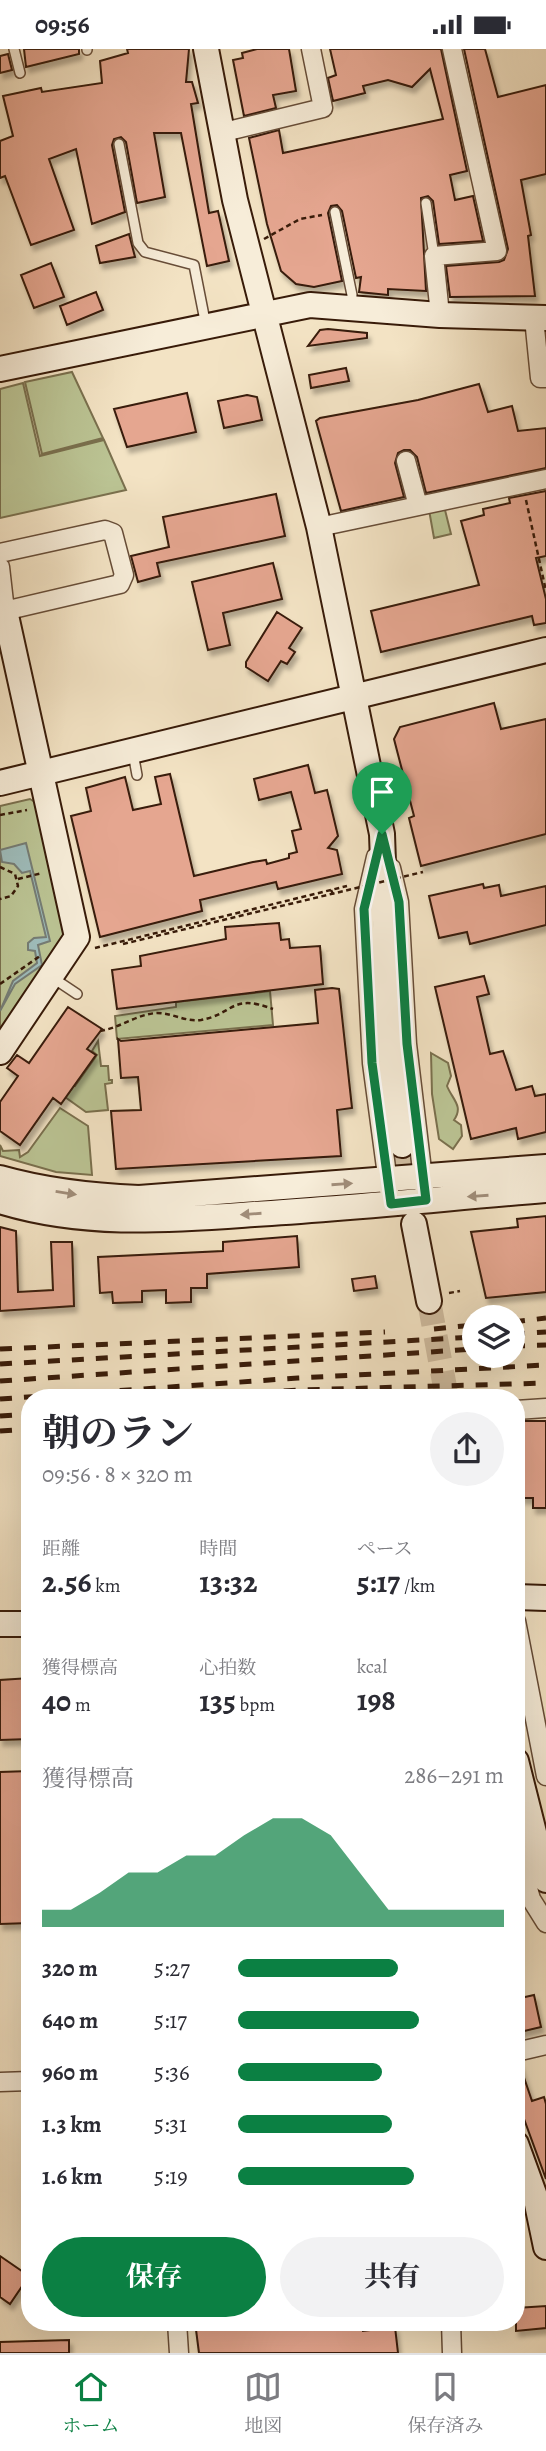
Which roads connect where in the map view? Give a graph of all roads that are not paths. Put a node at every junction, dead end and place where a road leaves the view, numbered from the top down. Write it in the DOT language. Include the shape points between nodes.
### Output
graph roads {
  1 [pos="14,49"];
  2 [pos="206,49"];
  3 [pos="311,49"];
  4 [pos="452,49"];
  5 [pos="20,73"];
  6 [pos="224,132"];
  7 [pos="119,144"];
  8 [pos="426,203"];
  9 [pos="335,212"];
  10 [pos="434,256"];
  11 [pos="351,307"];
  12 [pos="266,314"];
  13 [pos="440,315"];
  14 [pos="540,318"];
  15 [pos="207,328"];
  16 [pos="0,369"];
  17 [pos="546,378"];
  18 [pos="406,461"];
  19 [pos="546,478"];
  20 [pos="418,506"];
  21 [pos="319,527"];
  22 [pos="0,553"];
  23 [pos="0,567"];
  24 [pos="2,611"];
  25 [pos="546,650"];
  26 [pos="353,699"];
  27 [pos="41,774"];
  28 [pos="0,783"];
  29 [pos="382,834"];
  30 [pos="59,982"];
  31 [pos="76,994"];
  32 [pos="0,1052"];
  33 [pos="402,1145"];
  34 [pos="546,1167"];
  35 [pos="0,1178"];
  36 [pos="424,1189"];
  37 [pos="546,1190"];
  38 [pos="390,1192"];
  39 [pos="0,1201"];
  40 [pos="414,1224"];
  41 [pos="435,1297"];
  42 [pos="546,1408"];
  43 [pos="525,1409"];
  44 [pos="525,1597"];
  45 [pos="546,1598"];
  46 [pos="0,1624"];
  47 [pos="21,1624"];
  48 [pos="525,1668"];
  49 [pos="546,1776"];
  50 [pos="525,1841"];
  51 [pos="525,1874"];
  52 [pos="531,1894"];
  53 [pos="546,1923"];
  54 [pos="546,2045"];
  55 [pos="525,2050"];
  56 [pos="21,2081"];
  57 [pos="0,2082"];
  58 [pos="525,2169"];
  59 [pos="546,2247"];
  60 [pos="178,2331"];
  61 [pos="451,2331"];
  62 [pos="179,2353"];
  63 [pos="452,2353"];
  1 -- 5 [label="lane"];
  2 -- 6 [label="street"];
  3 -- 6 [label="street" via="323,108"];
  4 -- 10 [label="street" via="497,251"];
  6 -- 12 [label="street" via="235,200"];
  7 -- 15 [label="lane" via="138,243 145,252 194,265"];
  8 -- 10 [label="lane"];
  9 -- 11 [label="lane"];
  10 -- 13 [label="street"];
  11 -- 12 [label="street" via="310,305"];
  11 -- 13 [label="street"];
  12 -- 15 [label="street"];
  12 -- 21 [label="street"];
  13 -- 14 [label="street"];
  14 -- 17 [label="street" via="540,378"];
  15 -- 16 [label="street"];
  18 -- 20 [label="street"];
  19 -- 20 [label="street"];
  20 -- 21 [label="street"];
  21 -- 26 [label="street"];
  22 -- 24 [label="street" via="105,530 113,533 124,575 120,584"];
  23 -- 24 [label="street"];
  24 -- 27 [label="street"];
  25 -- 26 [label="street"];
  26 -- 27 [label="street" via="135,763"];
  26 -- 29 [label="street"];
  27 -- 28 [label="street"];
  27 -- 32 [label="street" via="77,937"];
  29 -- 33 [label="street" via="388,1021"];
  29 -- 36 [label="street" via="399,902 408,1055"];
  29 -- 38 [label="street" via="364,909 372,1063"];
  30 -- 31 [label="lane"];
  34 -- 36 [label="street"];
  35 -- 38 [label="street, one-way" via="82,1195 139,1198"];
  37 -- 36 [label="street, one-way"];
  36 -- 38 [label="street"];
  38 -- 39 [label="street, one-way" via="140,1221 79,1219"];
  40 -- 41 [label="street"];
  42 -- 43 [label="street"];
  44 -- 45 [label="street"];
  46 -- 47 [label="street"];
  48 -- 49 [label="street"];
  50 -- 52 [label="street"];
  51 -- 52 [label="street"];
  52 -- 53 [label="street"];
  54 -- 55 [label="street"];
  56 -- 57 [label="street"];
  58 -- 59 [label="street"];
  60 -- 62 [label="street"];
  61 -- 63 [label="street"];
}
